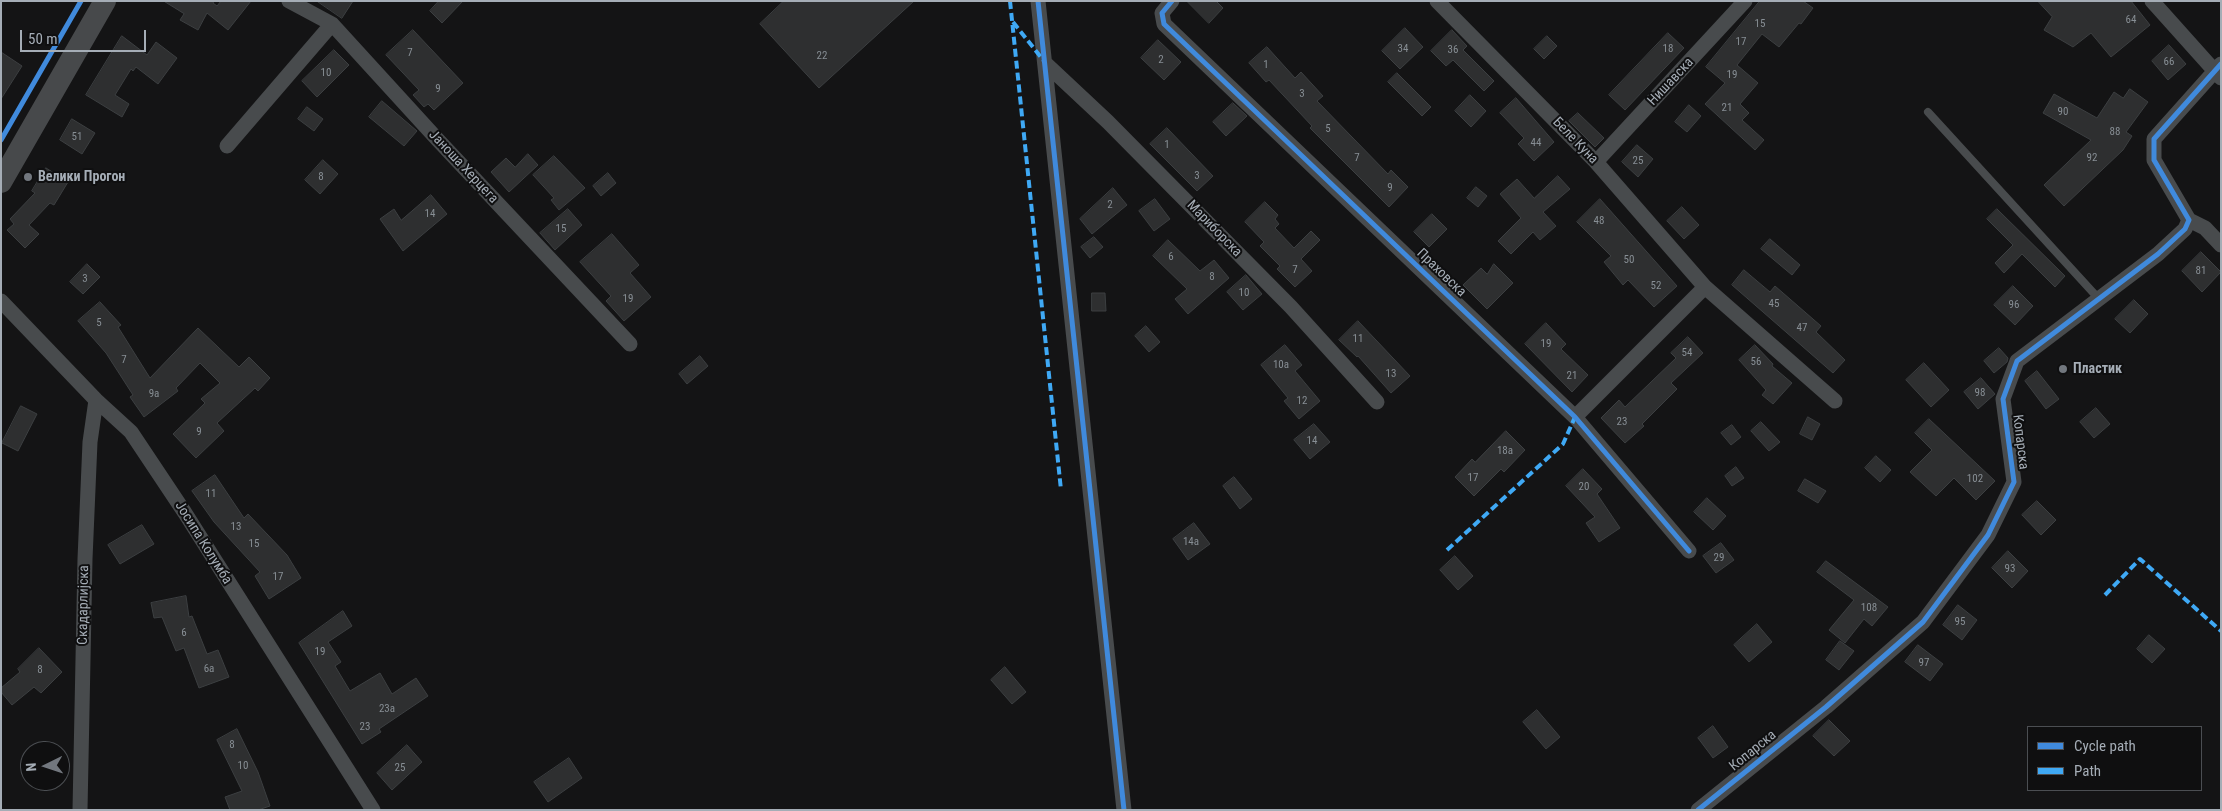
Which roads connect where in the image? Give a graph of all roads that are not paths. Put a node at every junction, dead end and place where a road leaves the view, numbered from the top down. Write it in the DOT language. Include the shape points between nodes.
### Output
graph roads {
  1 [pos="105,1"];
  2 [pos="289,1"];
  3 [pos="1038,1"];
  4 [pos="1172,1"];
  5 [pos="1437,1"];
  6 [pos="1745,1"];
  7 [pos="2152,1"];
  8 [pos="332,24"];
  9 [pos="1045,63"];
  10 [pos="2219,71"];
  11 [pos="1928,112"];
  12 [pos="227,146"];
  13 [pos="1596,162"];
  14 [pos="1,182"];
  15 [pos="2189,220"];
  16 [pos="2221,245"];
  17 [pos="1705,288"];
  18 [pos="2099,298"];
  19 [pos="1,302"];
  20 [pos="630,344"];
  21 [pos="96,400"];
  22 [pos="1835,401"];
  23 [pos="1377,402"];
  24 [pos="1575,417"];
  25 [pos="1689,551"];
  26 [pos="80,810"];
  27 [pos="373,810"];
  28 [pos="1124,810"];
  29 [pos="1698,810"];
  1 -- 14 [label="main road"];
  2 -- 8 [label="street, Јаноша Херцега"];
  3 -- 9 [label="street"];
  4 -- 24 [label="street, Праховска" via="1162,13 1164,24"];
  5 -- 13 [label="street, Беле Куна"];
  6 -- 13 [label="street, Нишавска"];
  7 -- 10 [label="street"];
  8 -- 12 [label="street"];
  8 -- 20 [label="street, Јаноша Херцега"];
  9 -- 23 [label="street, Мариборска" via="1108,122 1290,307"];
  9 -- 28 [label="street"];
  10 -- 15 [label="street" via="2154,139 2154,160"];
  11 -- 18 [label="lane"];
  13 -- 17 [label="street, Беле Куна"];
  15 -- 16 [label="street" via="2205,228"];
  15 -- 18 [label="street, Копарска" via="2185,229 2158,254"];
  17 -- 22 [label="street, Беле Куна"];
  17 -- 24 [label="street"];
  18 -- 29 [label="street, Копарска" via="2018,361 2004,399 2014,482 1988,536 1923,622 1826,707"];
  19 -- 21 [label="street, Јосипа Колумба"];
  21 -- 26 [label="street, Скадарлијска" via="90,442 85,559"];
  21 -- 27 [label="street, Јосипа Колумба" via="131,432"];
  24 -- 25 [label="street, Праховска"];
}
